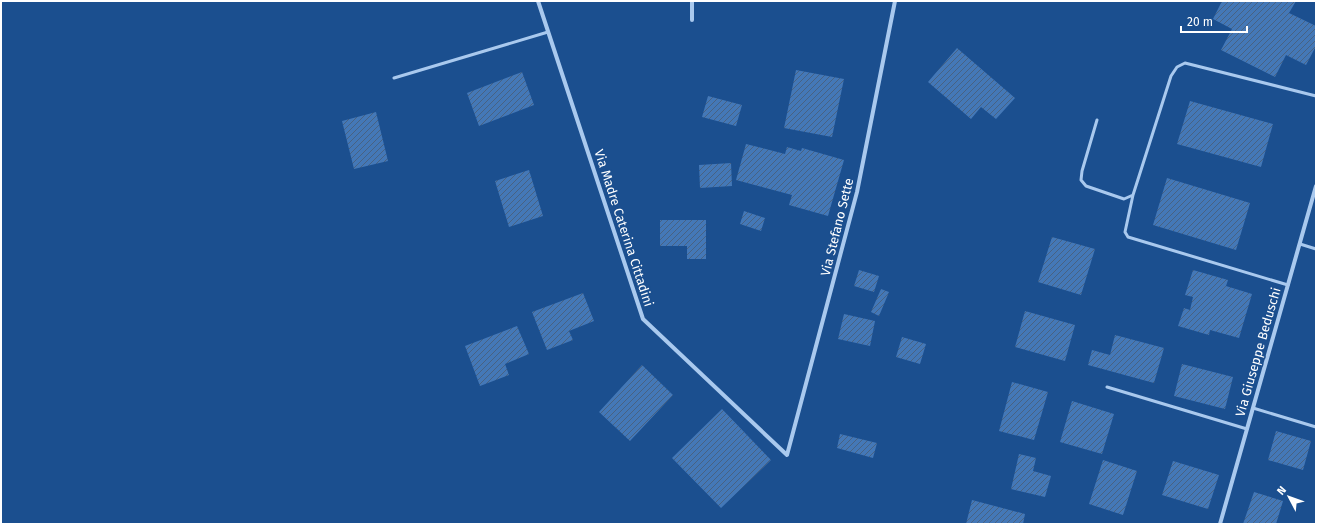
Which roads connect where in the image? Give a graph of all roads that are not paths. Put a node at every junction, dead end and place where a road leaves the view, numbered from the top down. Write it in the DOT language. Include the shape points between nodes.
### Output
graph roads {
  1 [pos="538,1"];
  2 [pos="692,1"];
  3 [pos="895,1"];
  4 [pos="692,20"];
  5 [pos="548,32"];
  6 [pos="394,78"];
  7 [pos="1316,96"];
  8 [pos="1097,120"];
  9 [pos="1316,186"];
  10 [pos="1133,195"];
  11 [pos="1300,244"];
  12 [pos="1316,249"];
  13 [pos="1288,285"];
  14 [pos="1107,387"];
  15 [pos="1253,408"];
  16 [pos="1316,427"];
  17 [pos="1246,429"];
  18 [pos="787,455"];
  19 [pos="1220,524"];
  1 -- 5 [label="street, Via Madre Caterina Cittadini"];
  2 -- 4 [label="street"];
  3 -- 18 [label="street, Via Stefano Sette" via="857,192"];
  5 -- 6 [label="lane"];
  5 -- 18 [label="street, Via Madre Caterina Cittadini" via="643,319"];
  7 -- 10 [label="lane" via="1185,63 1177,67 1171,76"];
  8 -- 10 [label="lane" via="1081,180 1086,186 1124,199"];
  9 -- 11 [label="street, Via Giuseppe Beduschi"];
  10 -- 13 [label="lane" via="1125,232 1128,237"];
  11 -- 12 [label="lane"];
  11 -- 13 [label="street, Via Giuseppe Beduschi"];
  13 -- 15 [label="street, Via Giuseppe Beduschi"];
  14 -- 17 [label="lane"];
  15 -- 16 [label="lane"];
  15 -- 17 [label="street, Via Giuseppe Beduschi"];
  17 -- 19 [label="street, Via Giuseppe Beduschi"];
}
